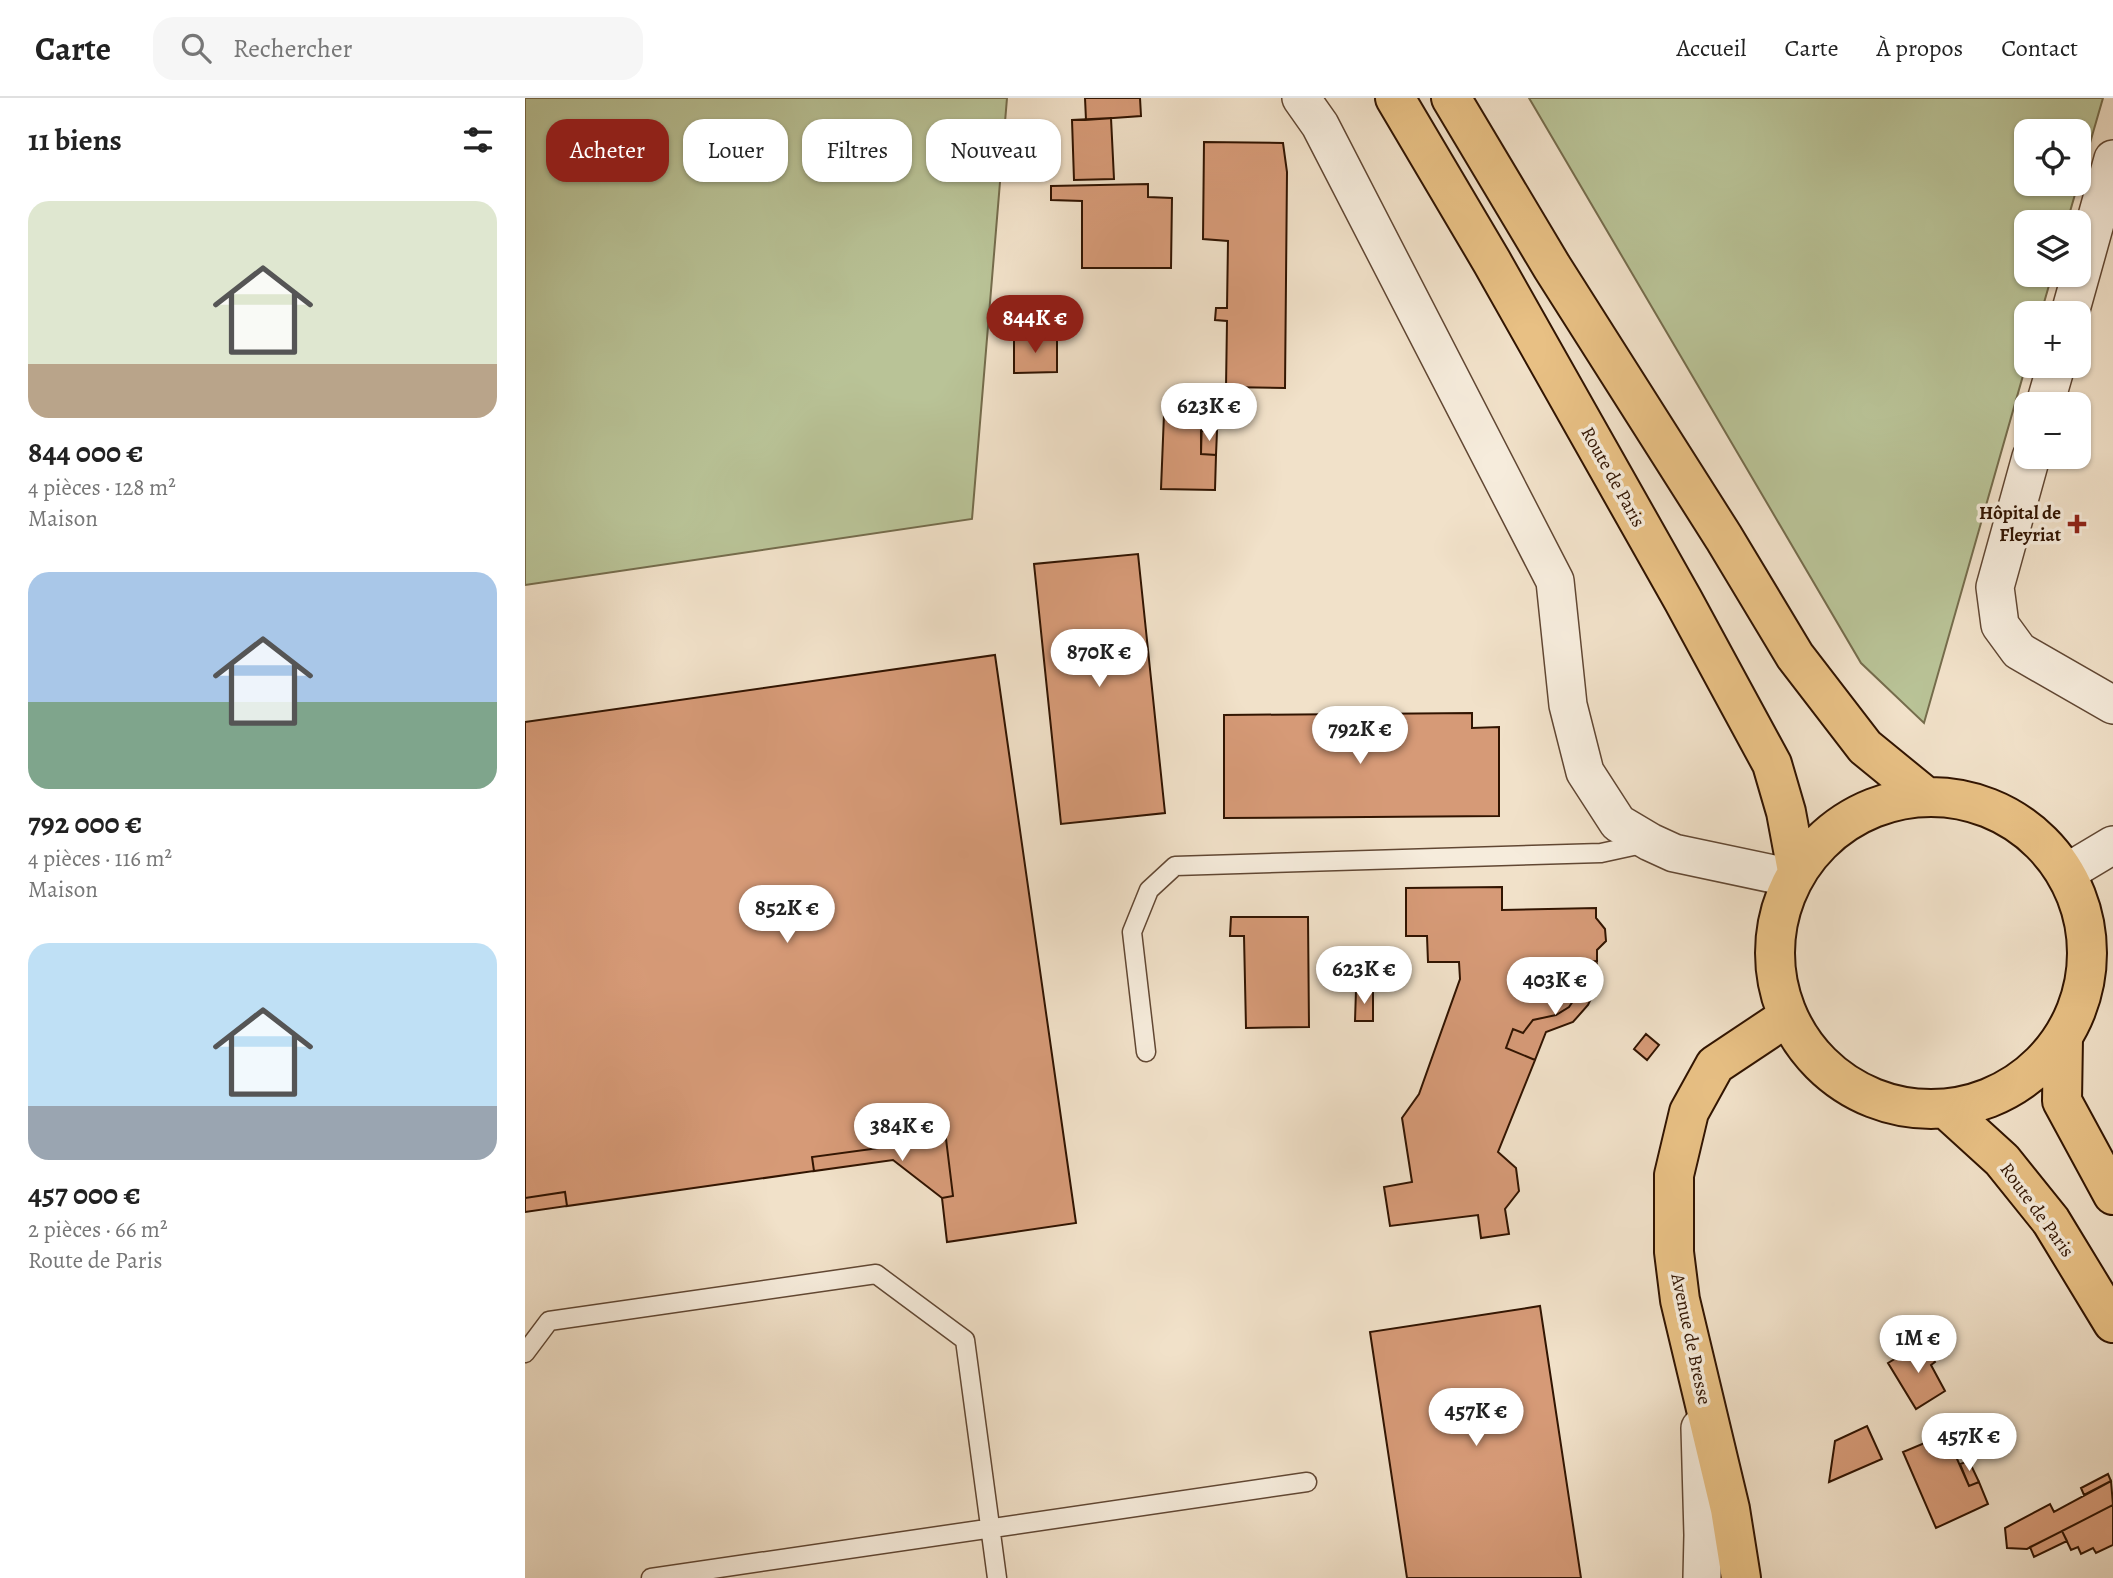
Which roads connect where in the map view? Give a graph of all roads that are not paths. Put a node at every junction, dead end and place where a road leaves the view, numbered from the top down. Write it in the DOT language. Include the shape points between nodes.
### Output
graph roads {
  1 [pos="1301,98"];
  2 [pos="1395,98"];
  3 [pos="1451,98"];
  4 [pos="2113,159"];
  5 [pos="2073,301"];
  6 [pos="2028,469"];
  7 [pos="2113,705"];
  8 [pos="1925,796"];
  9 [pos="1650,842"];
  10 [pos="2113,845"];
  11 [pos="2066,873"];
  12 [pos="1795,875"];
  13 [pos="1787,1017"];
  14 [pos="2063,1038"];
  15 [pos="1146,1052"];
  16 [pos="1946,1109"];
  17 [pos="2113,1195"];
  18 [pos="2113,1323"];
  19 [pos="525,1353"];
  20 [pos="1693,1361"];
  21 [pos="1307,1482"];
  22 [pos="990,1528"];
  23 [pos="651,1578"];
  24 [pos="997,1578"];
  25 [pos="1702,1578"];
  26 [pos="1741,1578"];
  1 -- 9 [label="street" via="1320,125 1555,581 1568,705 1585,772 1618,823"];
  2 -- 12 [label="main road, Route de Paris" via="1492,262 1772,764 1786,812"];
  3 -- 8 [label="main road" via="1795,656 1865,747"];
  4 -- 5 [label="street"];
  6 -- 7 [label="street" via="1994,587 2000,625 2019,651"];
  8 -- 11 [label="main road" via="1967,800 2006,815 2040,839"];
  8 -- 12 [label="main road" via="1875,806 1831,832"];
  9 -- 12 [label="street" via="1674,853"];
  9 -- 15 [label="lane" via="1601,853 1175,866 1149,890 1132,932"];
  10 -- 11 [label="street"];
  11 -- 14 [label="main road" via="2083,912 2088,956 2081,999"];
  12 -- 13 [label="main road" via="1779,911 1773,947 1776,983"];
  13 -- 16 [label="main road" via="1807,1050 1835,1078 1869,1097 1907,1108"];
  13 -- 20 [label="main road, Avenue de Bresse" via="1715,1065 1689,1112 1674,1175 1674,1252"];
  14 -- 16 [label="main road" via="2032,1073 2002,1092"];
  14 -- 17 [label="main road" via="2062,1101"];
  16 -- 18 [label="main road, Route de Paris" via="2002,1160 2051,1221"];
  19 -- 22 [label="lane" via="549,1321 876,1274 965,1340"];
  20 -- 25 [label="street" via="1702,1445"];
  20 -- 26 [label="main road, Avenue de Bresse" via="1730,1509"];
  21 -- 22 [label="lane"];
  22 -- 23 [label="lane"];
  22 -- 24 [label="lane"];
}
